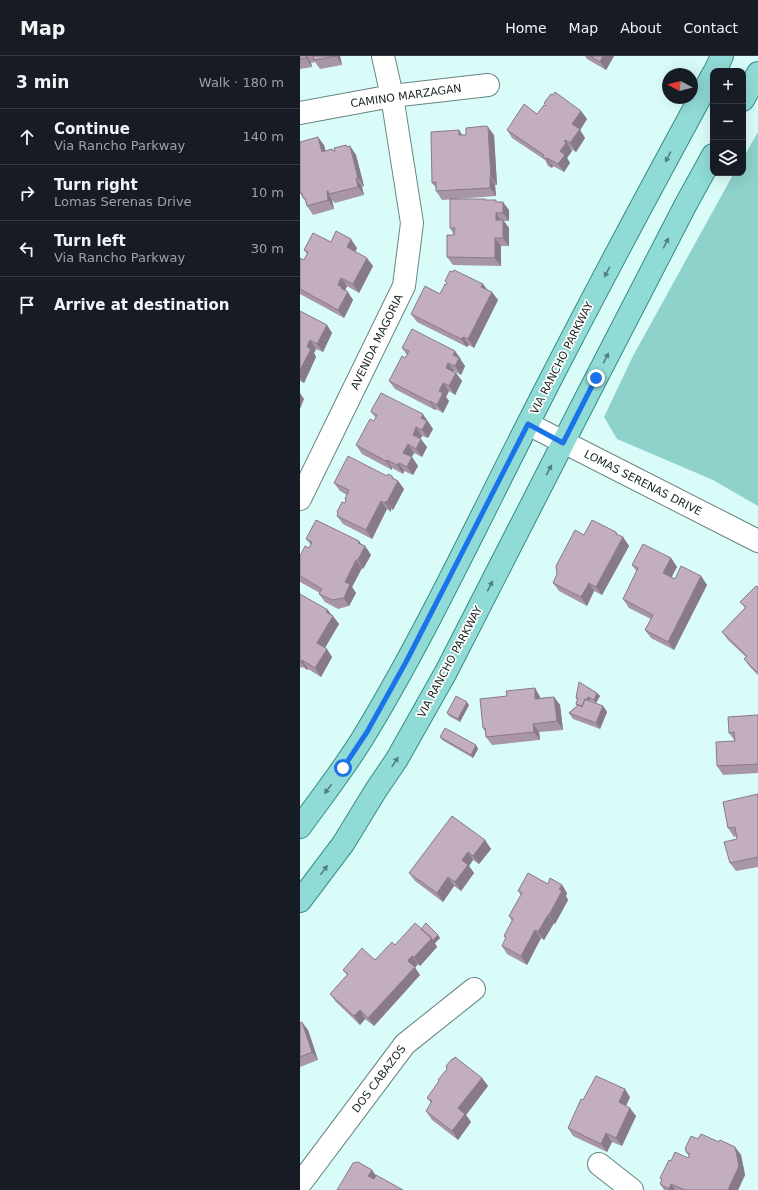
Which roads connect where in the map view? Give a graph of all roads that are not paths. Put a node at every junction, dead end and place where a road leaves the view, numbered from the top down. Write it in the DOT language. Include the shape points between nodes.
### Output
graph roads {
  1 [pos="383,56"];
  2 [pos="722,56"];
  3 [pos="716,68"];
  4 [pos="758,73"];
  5 [pos="710,80"];
  6 [pos="488,85"];
  7 [pos="746,95"];
  8 [pos="392,96"];
  9 [pos="300,113"];
  10 [pos="710,160"];
  11 [pos="528,424"];
  12 [pos="563,443"];
  13 [pos="300,499"];
  14 [pos="758,541"];
  15 [pos="300,826"];
  16 [pos="300,902"];
  17 [pos="474,988"];
  18 [pos="599,1164"];
  19 [pos="300,1184"];
  20 [pos="632,1190"];
  1 -- 8 [label="street, AVENIDA MAGORIA"];
  2 -- 3 [label="main road"];
  4 -- 7 [label="main road"];
  5 -- 11 [label="main road, VIA RANCHO PARKWAY, one-way"];
  6 -- 8 [label="street, CAMINO MARZAGAN"];
  8 -- 9 [label="street, CAMINO MARZAGAN"];
  8 -- 13 [label="street, AVENIDA MAGORIA" via="412,222 404,286"];
  12 -- 10 [label="main road, VIA RANCHO PARKWAY, one-way"];
  11 -- 12 [label="street, LOMAS SERENAS DRIVE"];
  11 -- 15 [label="main road, VIA RANCHO PARKWAY, one-way" via="406,662 367,732"];
  12 -- 14 [label="street, LOMAS SERENAS DRIVE"];
  16 -- 12 [label="main road, VIA RANCHO PARKWAY, one-way" via="343,844 397,759 446,672"];
  17 -- 19 [label="street, DOS CABAZOS" via="405,1044"];
  18 -- 20 [label="street"];
}
